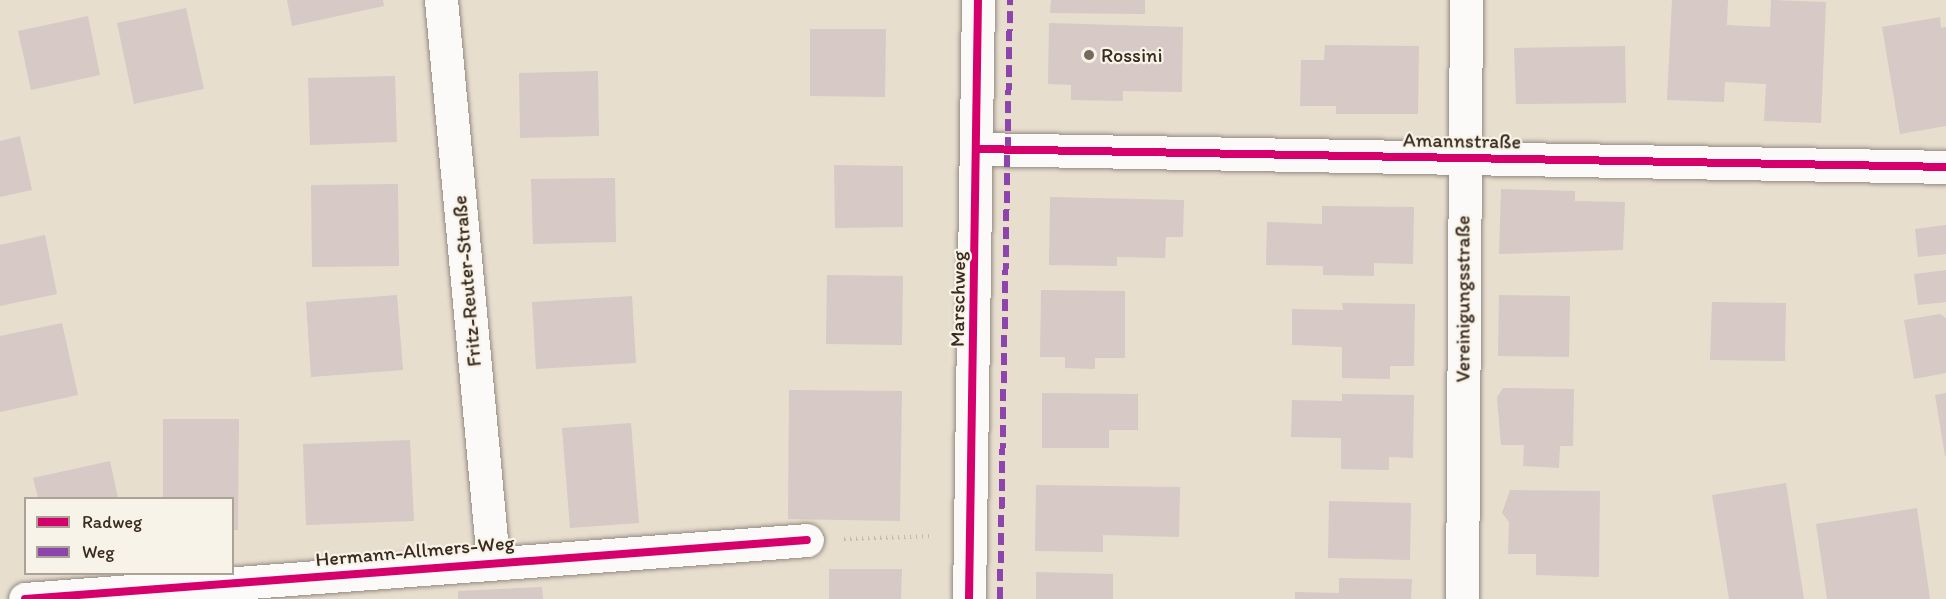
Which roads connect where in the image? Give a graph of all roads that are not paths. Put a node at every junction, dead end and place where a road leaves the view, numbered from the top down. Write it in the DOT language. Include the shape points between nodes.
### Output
graph roads {
  1 [pos="441,0"];
  2 [pos="978,0"];
  3 [pos="1466,0"];
  4 [pos="977,149"];
  5 [pos="1464,158"];
  6 [pos="1946,168"];
  7 [pos="807,540"];
  8 [pos="493,561"];
  9 [pos="25,599"];
  10 [pos="969,599"];
  11 [pos="1462,599"];
  1 -- 8 [label="street, Fritz-Reuter-Straße"];
  2 -- 4 [label="street, Marschweg"];
  3 -- 5 [label="street, Vereinigungsstraße"];
  4 -- 5 [label="street, Amannstraße"];
  4 -- 10 [label="street, Marschweg"];
  5 -- 6 [label="street, Amannstraße"];
  5 -- 11 [label="street, Vereinigungsstraße"];
  7 -- 8 [label="street, Hermann-Allmers-Weg"];
  8 -- 9 [label="street, Hermann-Allmers-Weg"];
}
